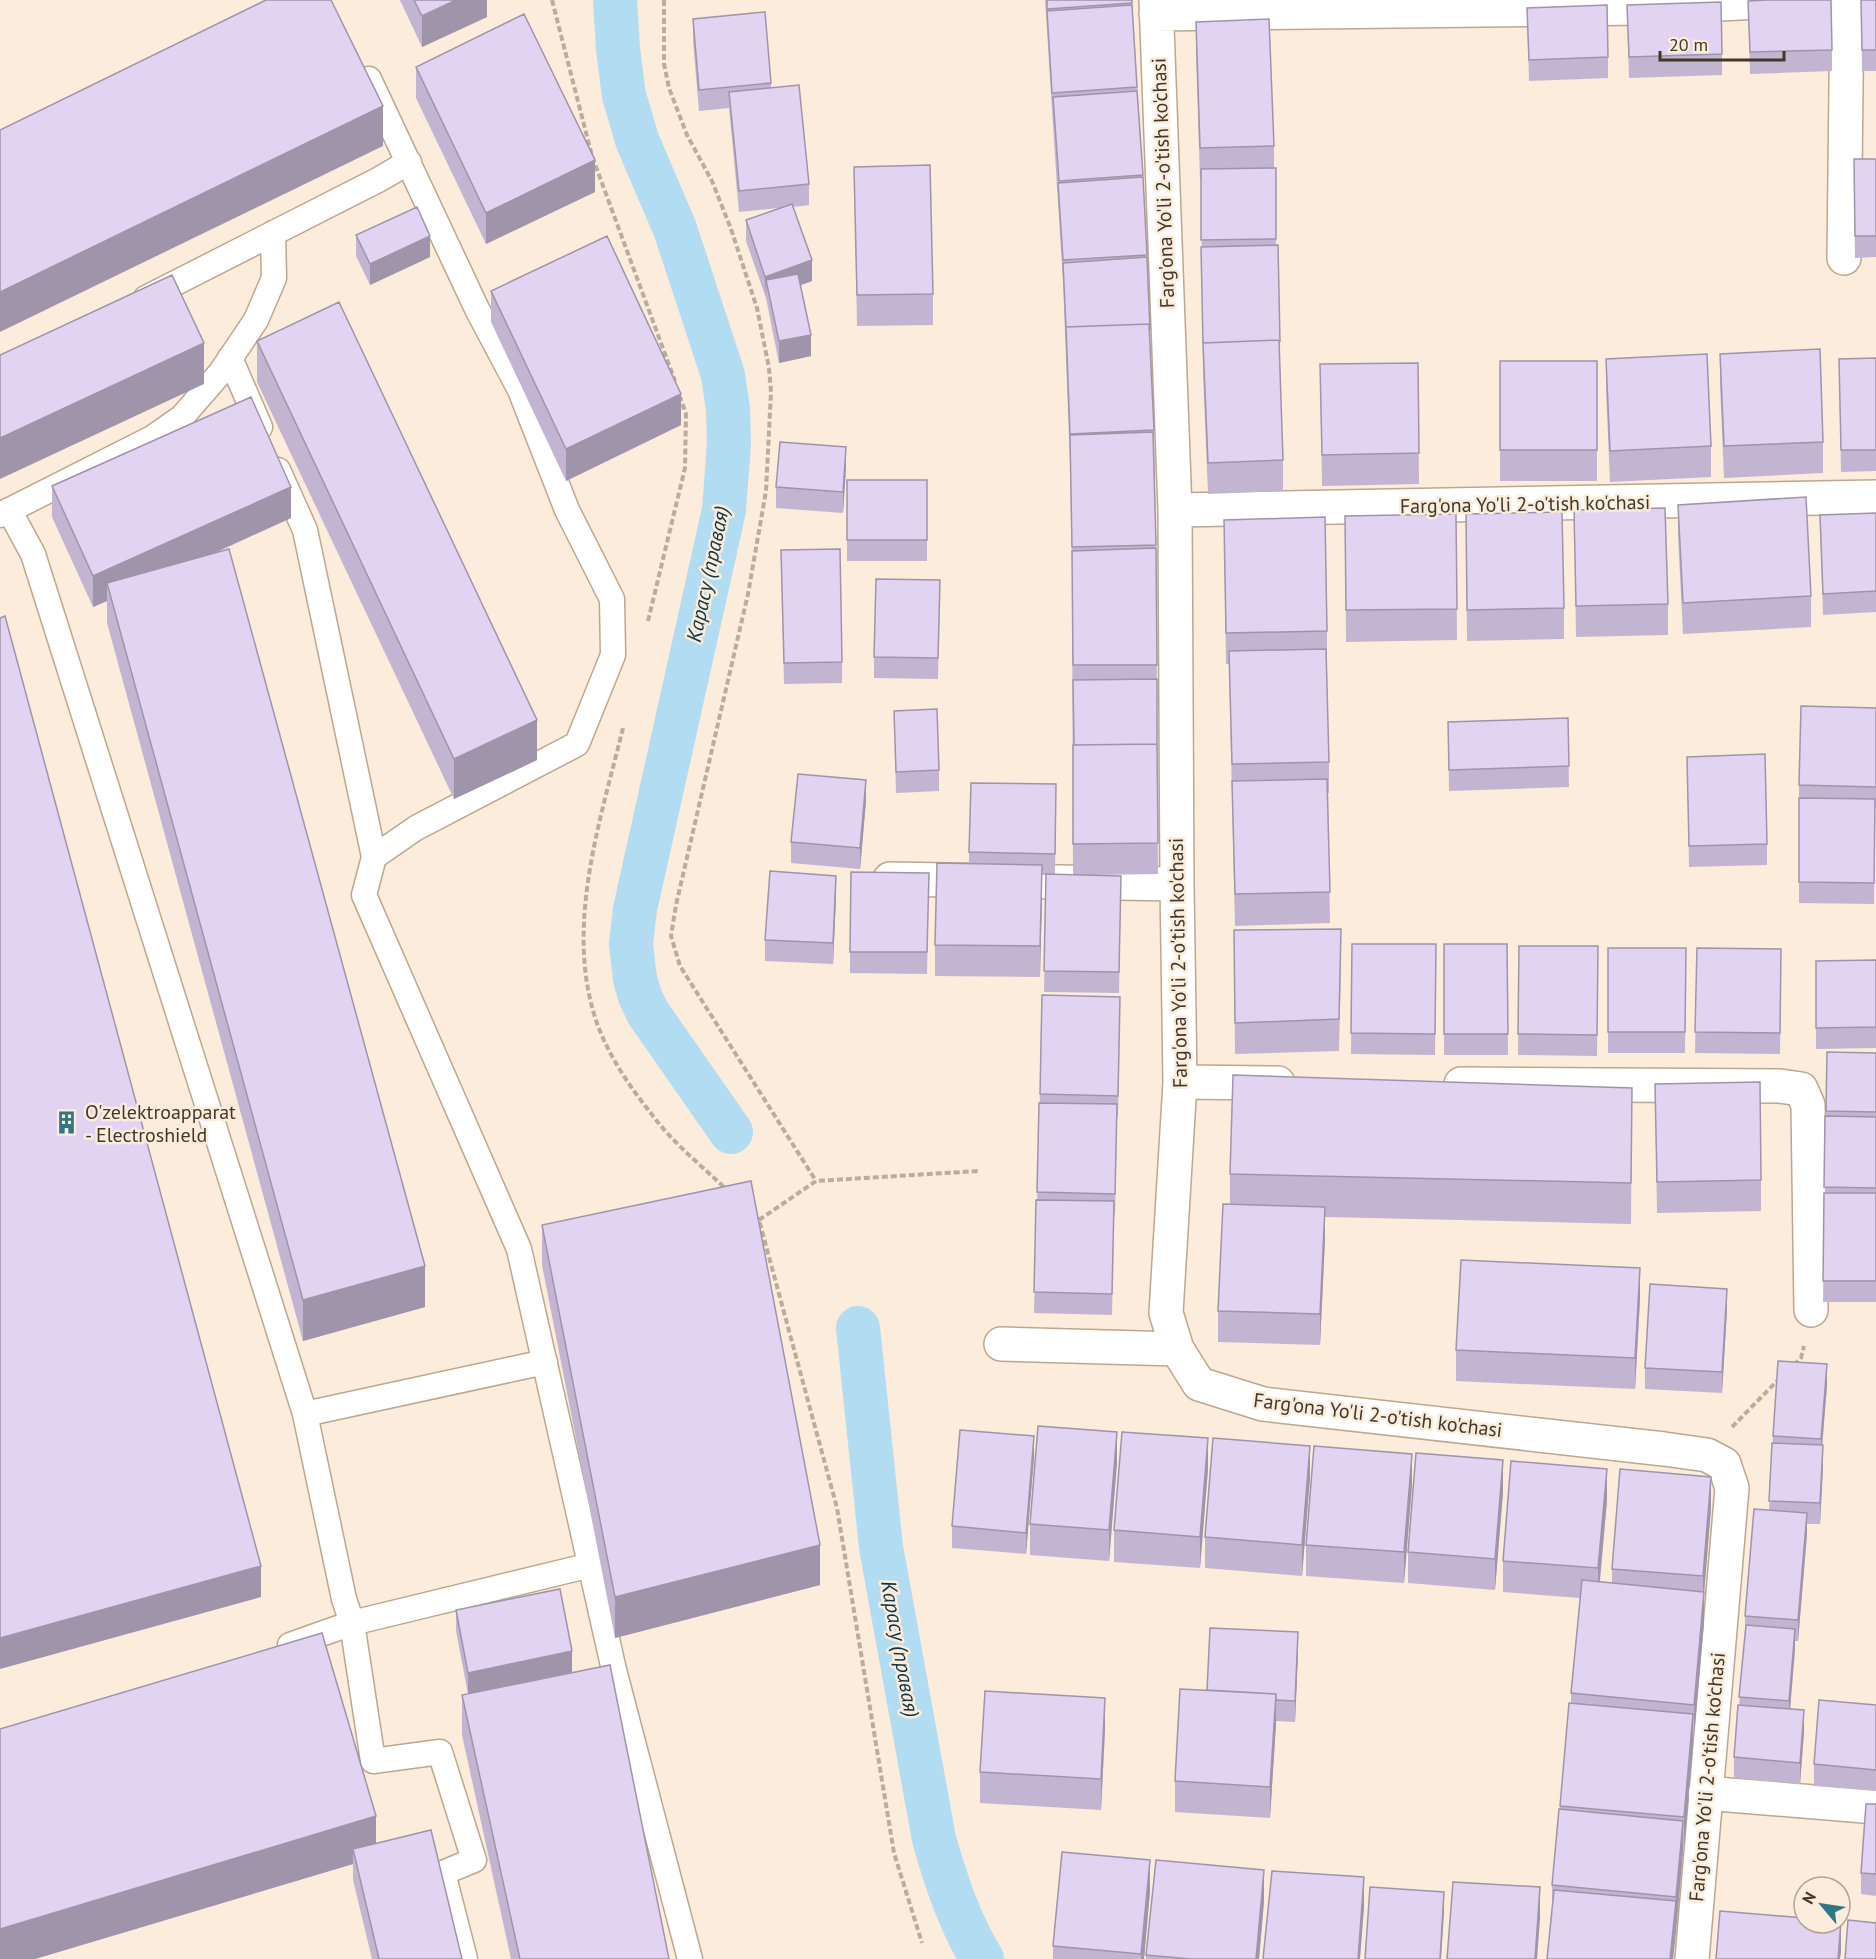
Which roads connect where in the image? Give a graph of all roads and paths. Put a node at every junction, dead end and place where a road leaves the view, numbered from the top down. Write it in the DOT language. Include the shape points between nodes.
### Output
graph roads {
  1 [pos="664,0"];
  2 [pos="1798,0"];
  3 [pos="1855,1"];
  4 [pos="1641,4"];
  5 [pos="1156,7"];
  6 [pos="357,54"];
  7 [pos="409,162"];
  8 [pos="273,233"];
  9 [pos="1844,258"];
  10 [pos="127,308"];
  11 [pos="230,358"];
  12 [pos="1876,497"];
  13 [pos="1175,510"];
  14 [pos="4,513"];
  15 [pos="374,856"];
  16 [pos="891,879"];
  17 [pos="1177,884"];
  18 [pos="1180,1082"];
  19 [pos="1312,1083"];
  20 [pos="1432,1084"];
  21 [pos="978,1171"];
  22 [pos="816,1181"];
  23 [pos="1811,1311"];
  24 [pos="1001,1344"];
  25 [pos="1177,1349"];
  26 [pos="544,1362"];
  27 [pos="304,1414"];
  28 [pos="1707,1455"];
  29 [pos="591,1565"];
  30 [pos="352,1623"];
  31 [pos="265,1655"];
  32 [pos="1705,1793"];
  33 [pos="1876,1807"];
  34 [pos="921,1943"];
  35 [pos="465,1959"];
  36 [pos="690,1959"];
  37 [pos="1692,1959"];
  1 -- 22 [label="path" via="664,64 669,88 731,230 757,308 771,393 766,491 748,594 671,936 680,966"];
  2 -- 3 [label="street"];
  2 -- 4 [label="street"];
  3 -- 9 [label="street"];
  4 -- 5 [label="street"];
  5 -- 13 [label="street, Farg'ona Yo'li 2-o'tish ko'chasi"];
  6 -- 7 [label="lane"];
  7 -- 8 [label="lane"];
  7 -- 15 [label="lane" via="477,309 520,390 567,510 612,599 613,655 577,744 416,828"];
  8 -- 10 [label="lane"];
  8 -- 11 [label="lane" via="274,278 256,320"];
  11 -- 14 [label="lane" via="182,417 152,438"];
  11 -- 15 [label="lane" via="304,530"];
  12 -- 13 [label="street, Farg'ona Yo'li 2-o'tish ko'chasi"];
  13 -- 17 [label="street, Farg'ona Yo'li 2-o'tish ko'chasi"];
  14 -- 27 [label="lane" via="33,554"];
  15 -- 26 [label="lane" via="364,895 519,1249"];
  16 -- 17 [label="street"];
  17 -- 18 [label="street, Farg'ona Yo'li 2-o'tish ko'chasi"];
  18 -- 19 [label="street"];
  18 -- 25 [label="street, Farg'ona Yo'li 2-o'tish ko'chasi" via="1166,1313"];
  20 -- 23 [label="street" via="1801,1089 1808,1105"];
  21 -- 22 [label="path"];
  22 -- 34 [label="path" via="759,1220 837,1508 894,1853"];
  23 -- 28 [label="path" via="1801,1359"];
  24 -- 25 [label="street"];
  25 -- 28 [label="street, Farg'ona Yo'li 2-o'tish ko'chasi" via="1199,1384 1263,1404"];
  26 -- 27 [label="lane"];
  26 -- 29 [label="lane"];
  27 -- 30 [label="lane"];
  28 -- 32 [label="street, Farg'ona Yo'li 2-o'tish ko'chasi" via="1724,1464 1732,1488"];
  29 -- 30 [label="lane"];
  29 -- 36 [label="lane" via="614,1670"];
  30 -- 31 [label="lane"];
  30 -- 35 [label="lane" via="373,1761 440,1752 474,1860 443,1873"];
  32 -- 33 [label="street"];
  32 -- 37 [label="street, Farg'ona Yo'li 2-o'tish ko'chasi"];
}
